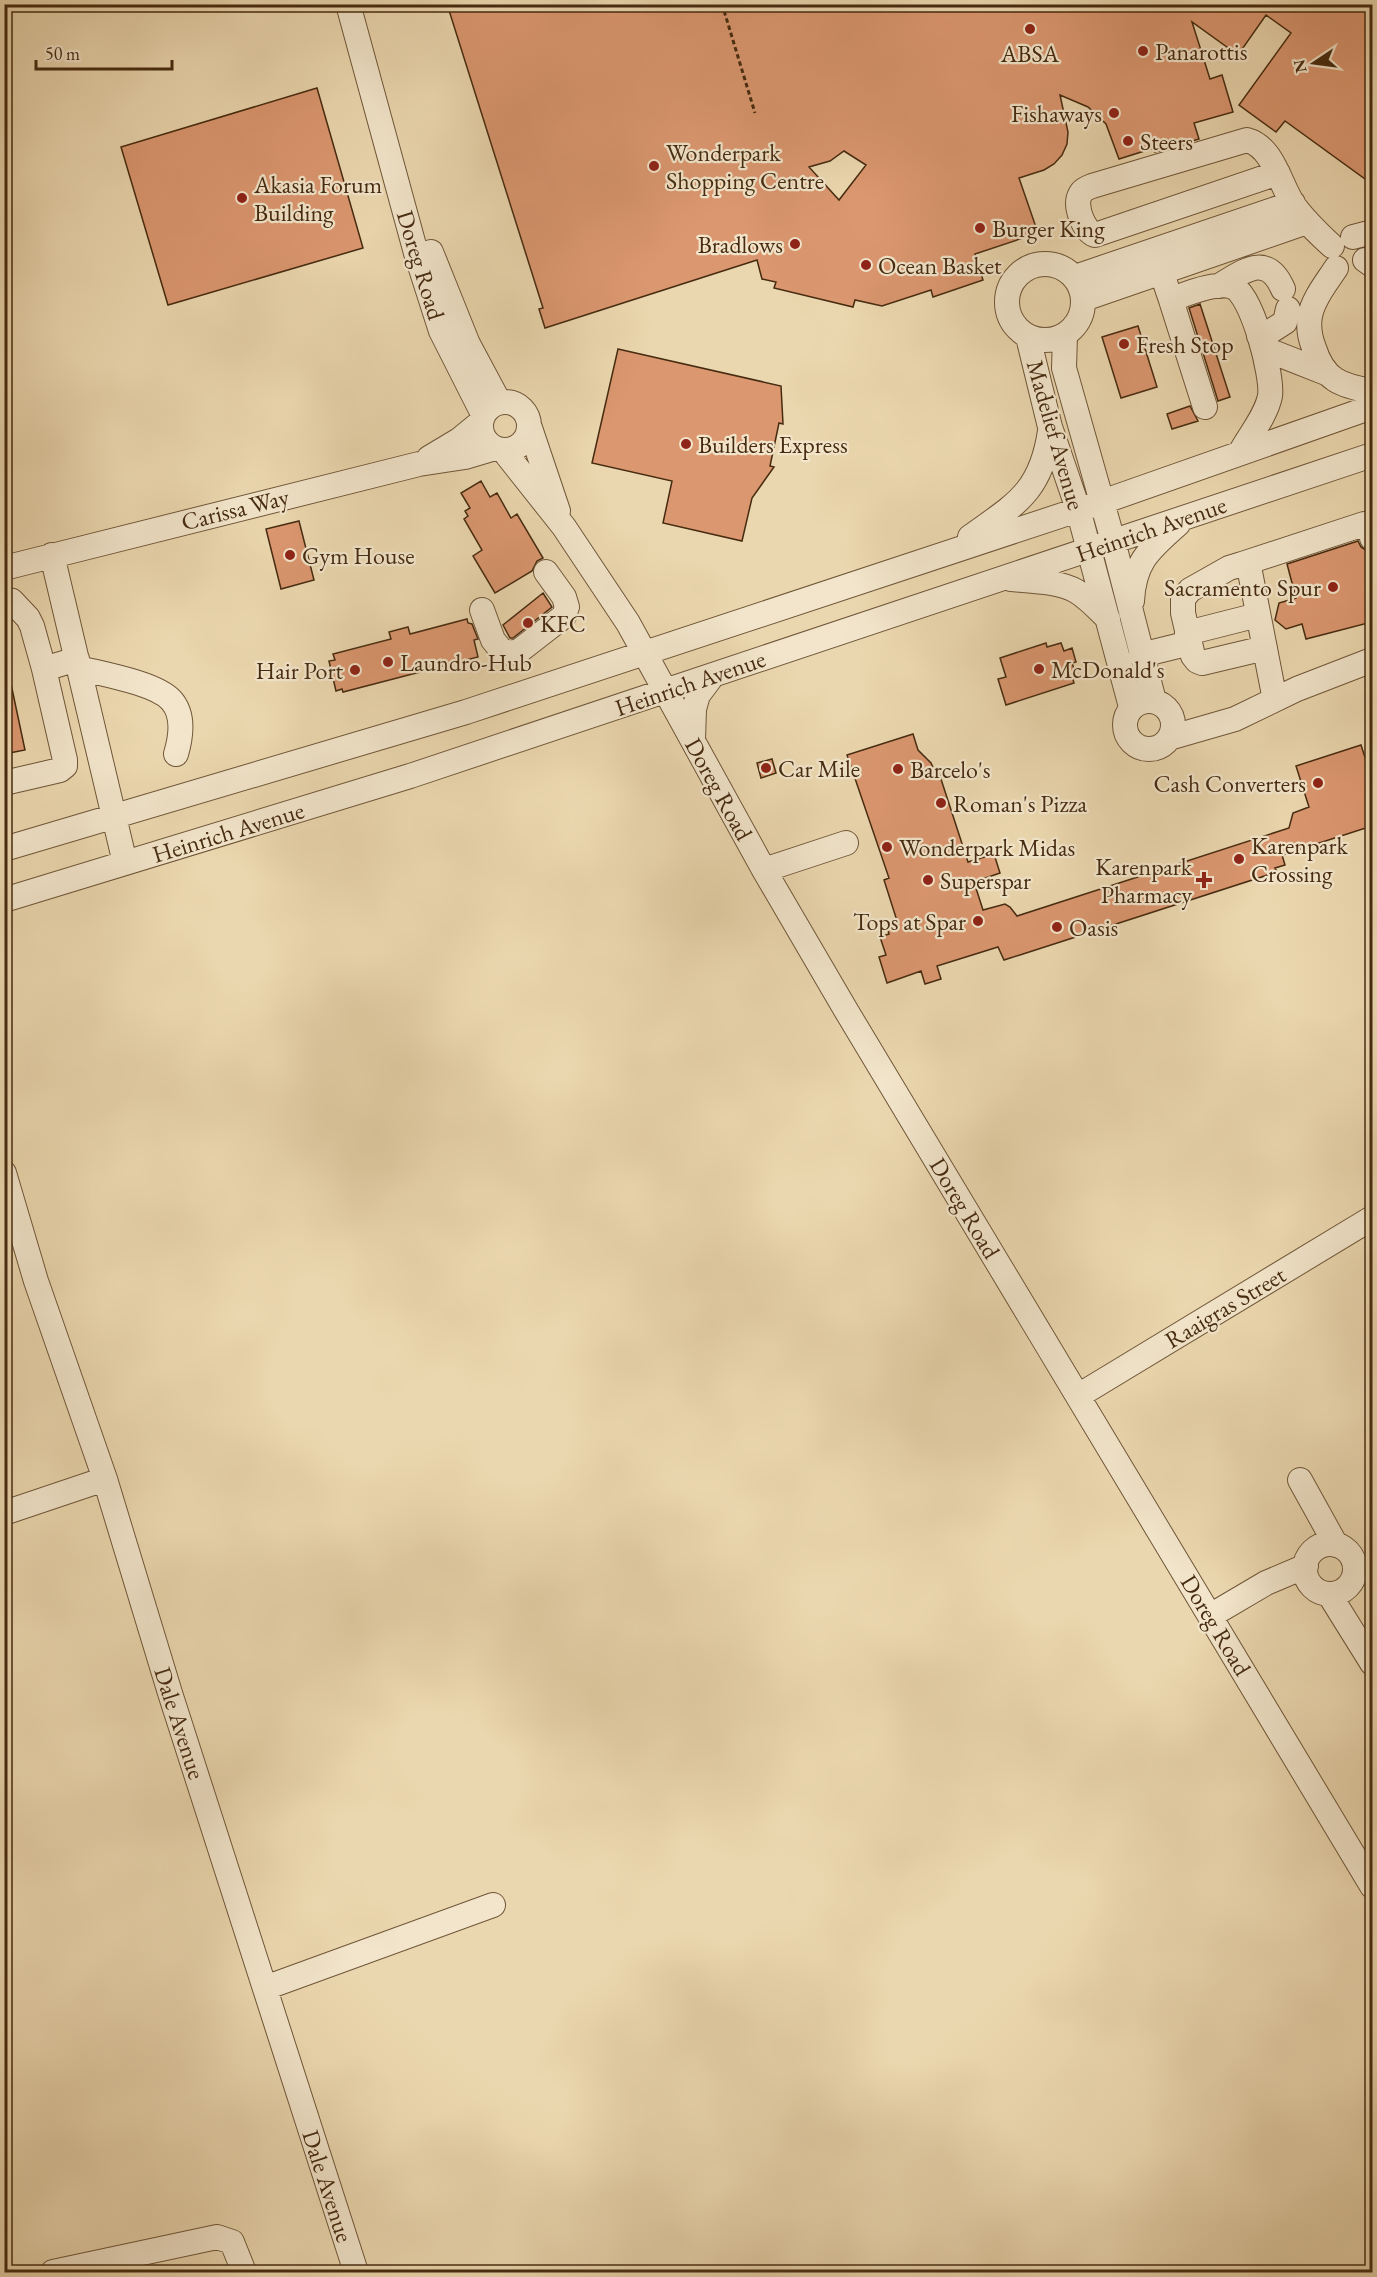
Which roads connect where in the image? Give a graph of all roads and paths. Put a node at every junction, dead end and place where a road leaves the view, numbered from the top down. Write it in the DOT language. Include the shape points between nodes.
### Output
graph roads {
  1 [pos="348,4"];
  2 [pos="360,4"];
  3 [pos="722,4"];
  4 [pos="756,113"];
  5 [pos="1278,173"];
  6 [pos="403,180"];
  7 [pos="1300,212"];
  8 [pos="1348,246"];
  9 [pos="1154,250"];
  10 [pos="1162,273"];
  11 [pos="1075,277"];
  12 [pos="1219,286"];
  13 [pos="1084,300"];
  14 [pos="1171,300"];
  15 [pos="1065,336"];
  16 [pos="1028,337"];
  17 [pos="1262,342"];
  18 [pos="1326,373"];
  19 [pos="1372,391"];
  20 [pos="1205,407"];
  21 [pos="1372,407"];
  22 [pos="488,413"];
  23 [pos="529,425"];
  24 [pos="1050,427"];
  25 [pos="499,449"];
  26 [pos="1240,453"];
  27 [pos="1372,455"];
  28 [pos="419,464"];
  29 [pos="1102,502"];
  30 [pos="1078,509"];
  31 [pos="1187,517"];
  32 [pos="564,527"];
  33 [pos="1372,538"];
  34 [pos="1113,541"];
  35 [pos="1089,549"];
  36 [pos="948,552"];
  37 [pos="52,555"];
  38 [pos="1242,564"];
  39 [pos="4,568"];
  40 [pos="546,572"];
  41 [pos="1005,578"];
  42 [pos="7,600"];
  43 [pos="482,610"];
  44 [pos="1258,615"];
  45 [pos="1120,618"];
  46 [pos="1189,638"];
  47 [pos="1264,648"];
  48 [pos="645,652"];
  49 [pos="1141,655"];
  50 [pos="1372,660"];
  51 [pos="78,664"];
  52 [pos="44,669"];
  53 [pos="712,675"];
  54 [pos="1297,689"];
  55 [pos="667,691"];
  56 [pos="1274,695"];
  57 [pos="1151,705"];
  58 [pos="1169,738"];
  59 [pos="693,741"];
  60 [pos="176,754"];
  61 [pos="4,783"];
  62 [pos="114,817"];
  63 [pos="846,843"];
  64 [pos="4,849"];
  65 [pos="125,863"];
  66 [pos="764,870"];
  67 [pos="4,900"];
  68 [pos="4,1173"];
  69 [pos="1372,1218"];
  70 [pos="1078,1396"];
  71 [pos="105,1479"];
  72 [pos="1300,1480"];
  73 [pos="4,1513"];
  74 [pos="1336,1545"];
  75 [pos="1306,1566"];
  76 [pos="1364,1567"];
  77 [pos="1329,1594"];
  78 [pos="1210,1616"];
  79 [pos="1372,1664"];
  80 [pos="1372,1883"];
  81 [pos="493,1905"];
  82 [pos="265,1988"];
  83 [pos="53,2272"];
  84 [pos="244,2272"];
  85 [pos="356,2272"];
  1 -- 6 [label="street, Doreg Road"];
  2 -- 6 [label="street, Doreg Road"];
  3 -- 4 [label="path"];
  5 -- 5 [label="street" via="1095,235 1083,224 1078,201 1082,192 1092,186 1247,140 1261,147"];
  5 -- 7 [label="street"];
  6 -- 22 [label="street, Doreg Road" via="468,344"];
  7 -- 8 [label="street"];
  7 -- 9 [label="street"];
  7 -- 10 [label="street"];
  8 -- 18 [label="street" via="1310,314 1312,343"];
  9 -- 10 [label="street"];
  9 -- 11 [label="street"];
  10 -- 13 [label="street"];
  10 -- 14 [label="street"];
  11 -- 13 [label="street"];
  11 -- 16 [label="street" via="1055,264 1043,264 1031,266 1013,281 1008,293 1010,318 1018,331"];
  12 -- 14 [label="street"];
  12 -- 17 [label="street" via="1231,286 1242,294"];
  12 -- 17 [label="street" via="1260,267 1277,276 1285,299 1285,322"];
  13 -- 15 [label="street" via="1079,321"];
  14 -- 20 [label="street"];
  15 -- 16 [label="street" via="1046,341"];
  15 -- 29 [label="street, Madelief Avenue" via="1064,368"];
  16 -- 24 [label="street, Madelief Avenue"];
  17 -- 18 [label="street"];
  17 -- 26 [label="street" via="1270,395"];
  18 -- 19 [label="street" via="1347,385"];
  21 -- 26 [label="street, Heinrich Avenue"];
  22 -- 23 [label="street, Doreg Road" via="511,402 524,411"];
  22 -- 25 [label="street, Doreg Road" via="484,438"];
  22 -- 28 [label="street, Carissa Way" via="459,440"];
  23 -- 25 [label="street" via="524,440 511,449"];
  23 -- 32 [label="street, Doreg Road"];
  24 -- 30 [label="street, Madelief Avenue"];
  24 -- 36 [label="street" via="1043,465 1027,494"];
  25 -- 28 [label="street, Carissa Way"];
  25 -- 32 [label="street, Doreg Road"];
  26 -- 29 [label="street, Heinrich Avenue"];
  27 -- 31 [label="street, Heinrich Avenue"];
  28 -- 37 [label="street, Carissa Way"];
  29 -- 30 [label="street, Heinrich Avenue"];
  29 -- 34 [label="street, Madelief Avenue"];
  30 -- 35 [label="street, Madelief Avenue"];
  30 -- 36 [label="street, Heinrich Avenue"];
  31 -- 34 [label="street, Heinrich Avenue"];
  31 -- 45 [label="street" via="1150,549 1139,565"];
  32 -- 48 [label="street, Doreg Road"];
  33 -- 38 [label="street" via="1370,526 1364,524"];
  34 -- 35 [label="street, Heinrich Avenue"];
  34 -- 45 [label="street, Madelief Avenue"];
  35 -- 41 [label="street, Heinrich Avenue"];
  35 -- 45 [label="street, Madelief Avenue"];
  36 -- 48 [label="street, Heinrich Avenue"];
  37 -- 39 [label="street, Carissa Way"];
  37 -- 51 [label="street"];
  38 -- 44 [label="street" via="1250,572"];
  38 -- 46 [label="street" via="1190,590 1183,599"];
  40 -- 43 [label="street" via="564,597 564,616 519,651 501,650"];
  41 -- 45 [label="street" via="1074,590"];
  41 -- 53 [label="street, Heinrich Avenue"];
  42 -- 52 [label="street" via="33,626"];
  44 -- 46 [label="street"];
  44 -- 47 [label="street"];
  45 -- 49 [label="street, Madelief Avenue"];
  45 -- 57 [label="street, Madelief Avenue"];
  46 -- 47 [label="street" via="1193,656 1202,663"];
  46 -- 49 [label="street"];
  47 -- 56 [label="street"];
  48 -- 55 [label="street, Doreg Road"];
  48 -- 62 [label="street, Heinrich Avenue" via="466,712"];
  49 -- 57 [label="street, Madelief Avenue"];
  50 -- 54 [label="street"];
  51 -- 52 [label="street"];
  51 -- 60 [label="street" via="134,682 172,701 180,721"];
  51 -- 62 [label="street"];
  52 -- 61 [label="street" via="65,766"];
  53 -- 55 [label="street, Heinrich Avenue"];
  53 -- 59 [label="street" via="698,695"];
  54 -- 56 [label="street"];
  54 -- 58 [label="street" via="1235,719"];
  55 -- 59 [label="street, Doreg Road"];
  55 -- 65 [label="street, Heinrich Avenue" via="410,776"];
  56 -- 57 [label="street" via="1197,715"];
  57 -- 58 [label="street" via="1173,723"];
  57 -- 58 [label="street" via="1124,722 1128,738 1149,750"];
  59 -- 66 [label="street, Doreg Road"];
  62 -- 64 [label="street, Heinrich Avenue"];
  62 -- 65 [label="street"];
  63 -- 66 [label="street"];
  65 -- 67 [label="street, Heinrich Avenue"];
  66 -- 70 [label="street, Doreg Road"];
  68 -- 71 [label="street, Dale Avenue" via="36,1281"];
  69 -- 70 [label="street, Raaigras Street"];
  70 -- 78 [label="street, Doreg Road"];
  71 -- 73 [label="street"];
  71 -- 82 [label="street, Dale Avenue"];
  72 -- 74 [label="street"];
  74 -- 75 [label="street" via="1313,1551"];
  74 -- 76 [label="street"];
  75 -- 77 [label="street" via="1314,1589"];
  75 -- 78 [label="street" via="1266,1582"];
  76 -- 77 [label="street" via="1344,1590"];
  77 -- 79 [label="street"];
  78 -- 80 [label="street, Doreg Road"];
  81 -- 82 [label="street"];
  82 -- 85 [label="street, Dale Avenue"];
  83 -- 84 [label="street" via="217,2237 232,2242"];
}
